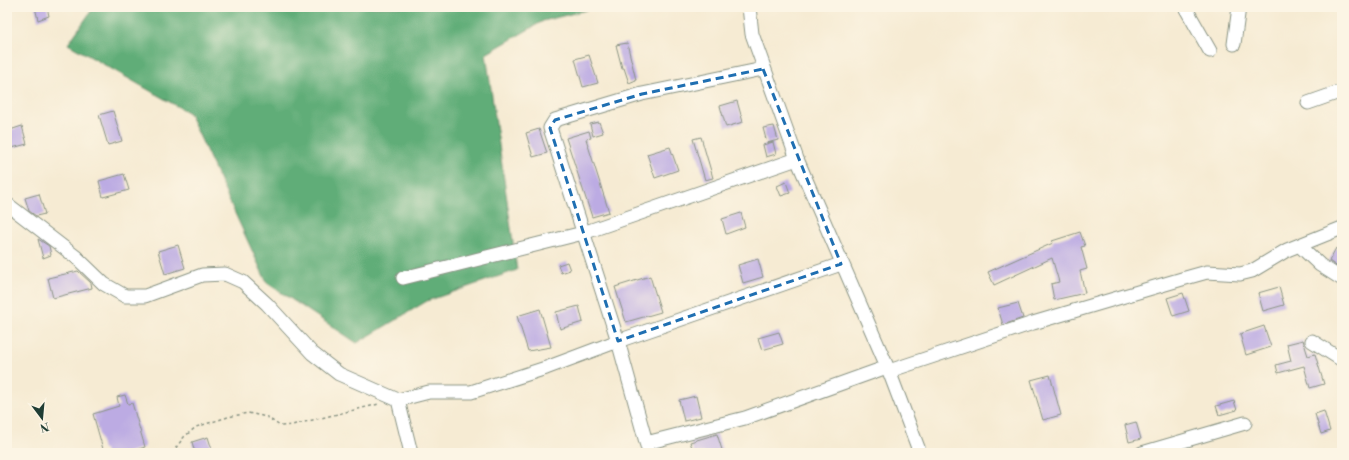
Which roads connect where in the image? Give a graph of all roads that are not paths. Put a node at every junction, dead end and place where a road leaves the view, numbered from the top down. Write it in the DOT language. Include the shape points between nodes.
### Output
graph roads {
  1 [pos="749,7"];
  2 [pos="1185,7"];
  3 [pos="1239,7"];
  4 [pos="1234,44"];
  5 [pos="1210,51"];
  6 [pos="763,69"];
  7 [pos="1342,91"];
  8 [pos="1308,103"];
  9 [pos="797,159"];
  10 [pos="7,204"];
  11 [pos="1342,228"];
  12 [pos="583,232"];
  13 [pos="1300,246"];
  14 [pos="841,264"];
  15 [pos="404,278"];
  16 [pos="1342,279"];
  17 [pos="618,340"];
  18 [pos="1312,341"];
  19 [pos="1342,360"];
  20 [pos="888,369"];
  21 [pos="398,400"];
  22 [pos="1245,423"];
  23 [pos="648,448"];
  24 [pos="411,453"];
  25 [pos="920,453"];
  26 [pos="1142,453"];
  1 -- 6 [label="street" via="752,34"];
  2 -- 5 [label="street"];
  3 -- 4 [label="street"];
  6 -- 9 [label="street"];
  6 -- 12 [label="street" via="642,94 555,120 550,128"];
  7 -- 8 [label="street"];
  9 -- 12 [label="street"];
  9 -- 14 [label="street"];
  10 -- 21 [label="street" via="76,257 104,284 125,296 145,296 202,275 225,274 243,282 312,353 339,374"];
  11 -- 13 [label="street"];
  12 -- 15 [label="street"];
  12 -- 17 [label="street"];
  13 -- 16 [label="street" via="1320,265"];
  13 -- 20 [label="street" via="1287,250 1252,271 1240,274 1207,272"];
  14 -- 17 [label="street"];
  14 -- 20 [label="street"];
  17 -- 21 [label="street" via="546,368 471,392 429,392"];
  17 -- 23 [label="street"];
  18 -- 19 [label="street"];
  20 -- 23 [label="street" via="746,418"];
  20 -- 25 [label="street"];
  21 -- 24 [label="street"];
  22 -- 26 [label="street"];
}
